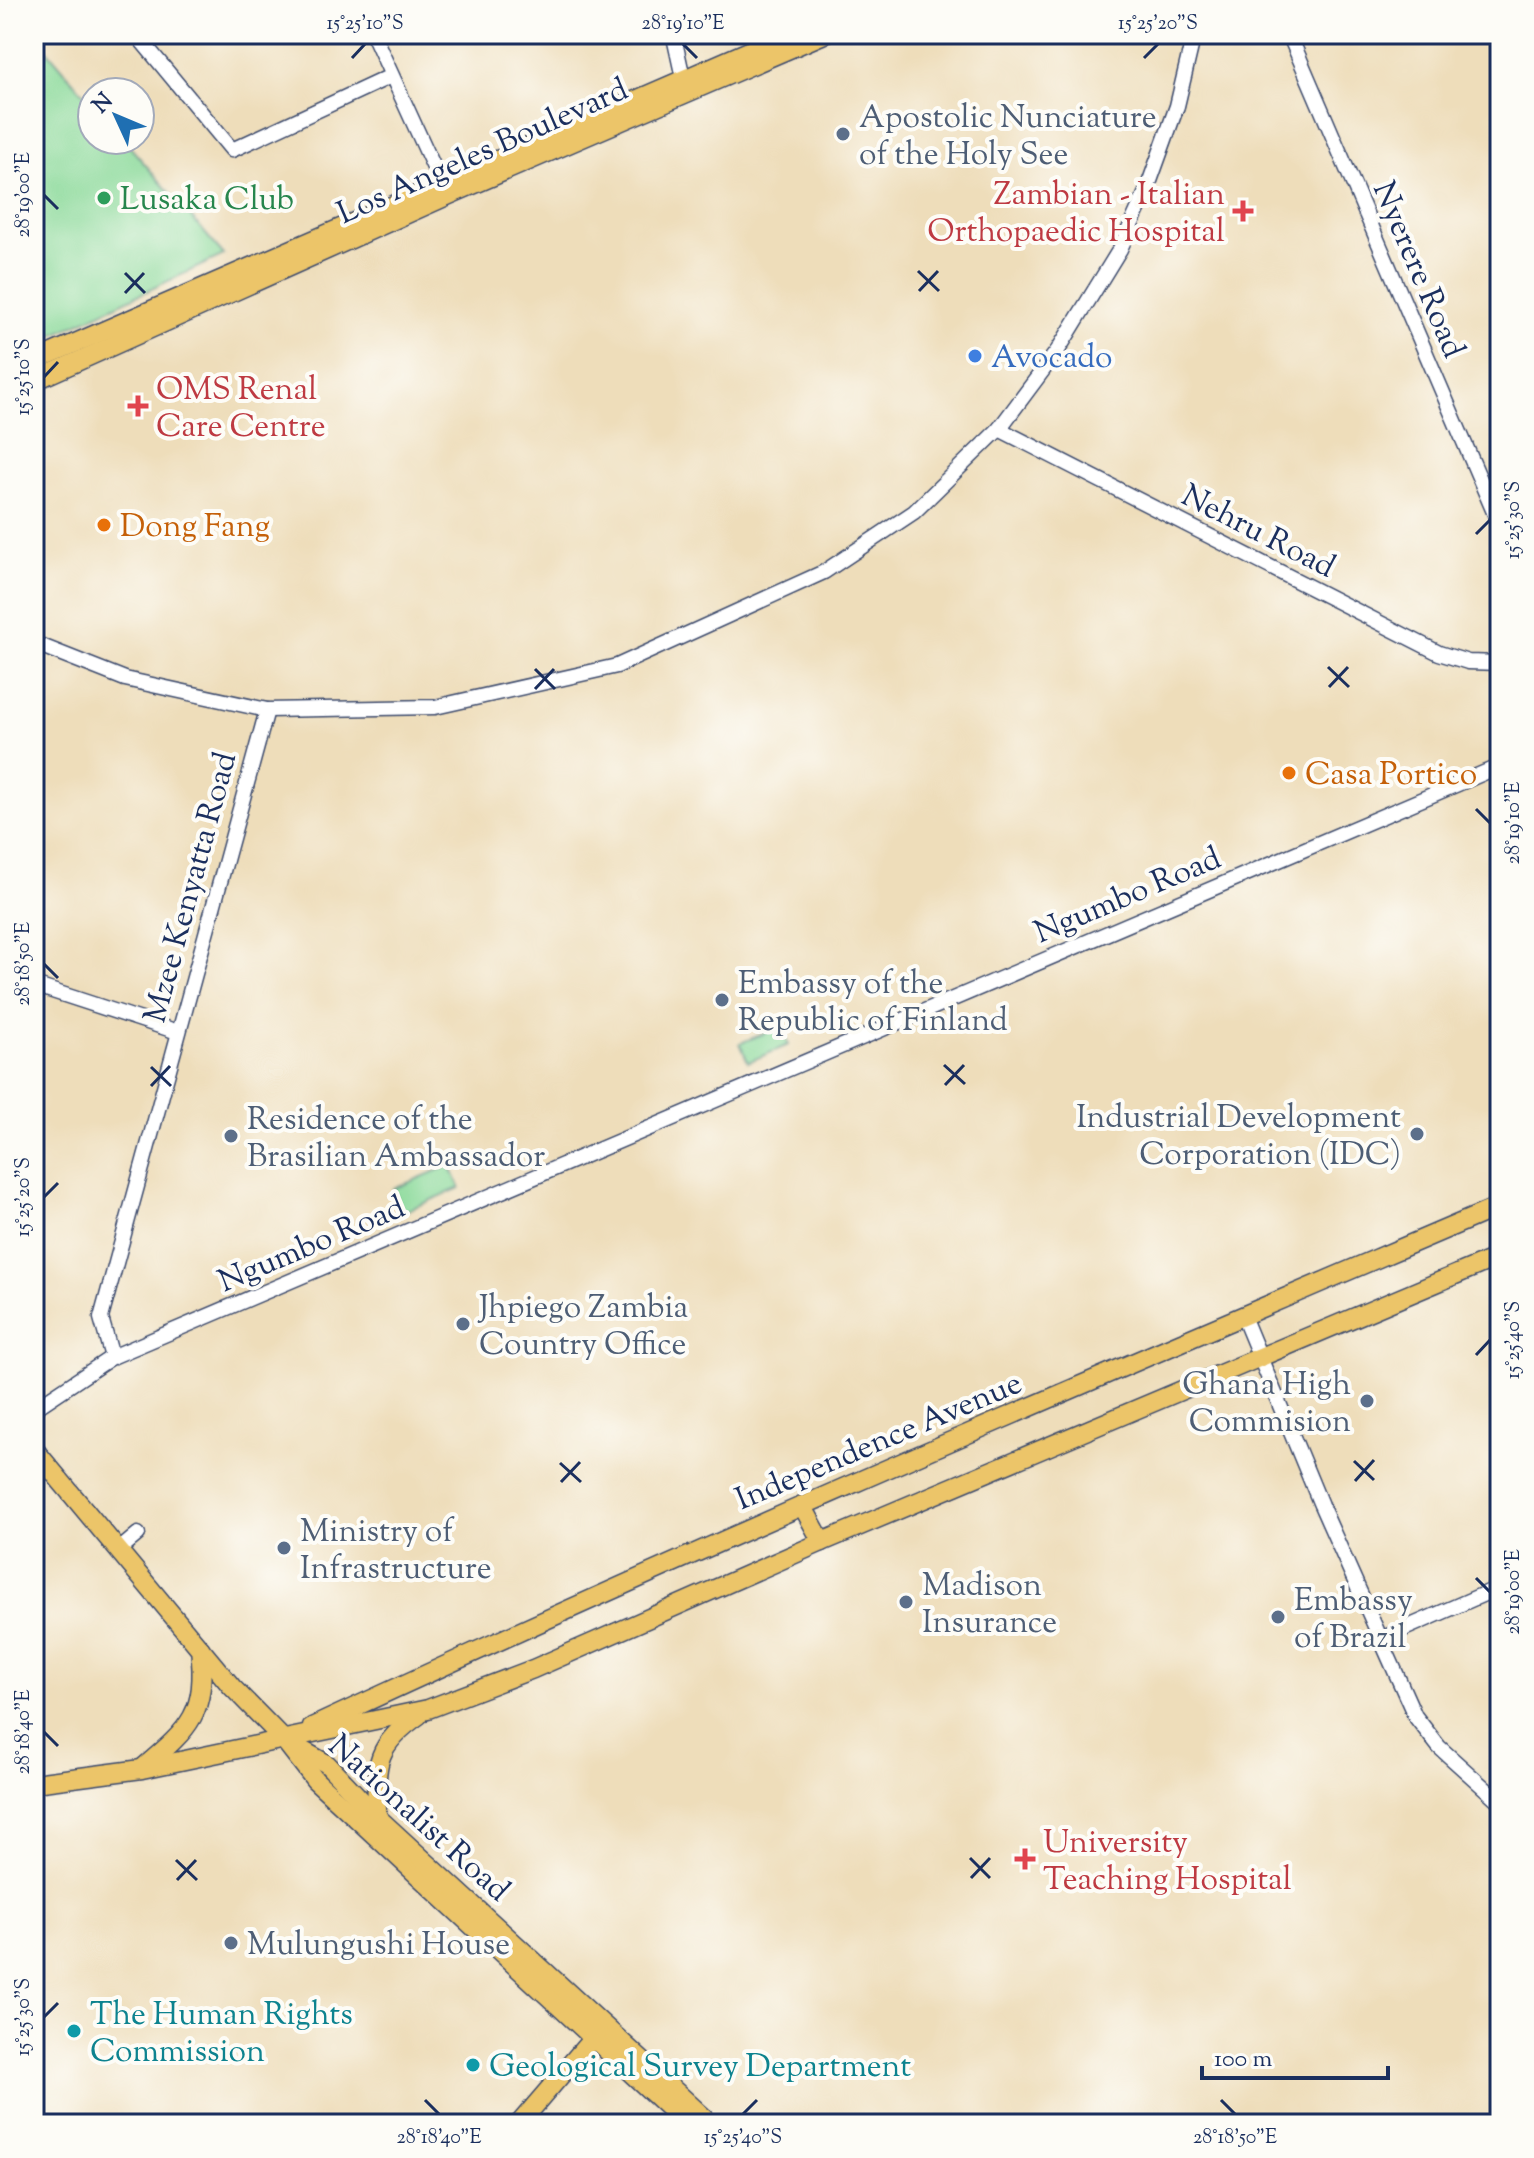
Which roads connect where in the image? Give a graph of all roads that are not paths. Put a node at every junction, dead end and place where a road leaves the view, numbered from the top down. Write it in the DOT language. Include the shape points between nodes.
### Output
graph roads {
  1 [pos="136,34"];
  2 [pos="373,34"];
  3 [pos="680,34"];
  4 [pos="788,34"];
  5 [pos="824,34"];
  6 [pos="1194,34"];
  7 [pos="1289,34"];
  8 [pos="391,76"];
  9 [pos="683,78"];
  10 [pos="444,190"];
  11 [pos="34,361"];
  12 [pos="34,381"];
  13 [pos="999,429"];
  14 [pos="1500,526"];
  15 [pos="34,643"];
  16 [pos="1500,663"];
  17 [pos="267,710"];
  18 [pos="1500,766"];
  19 [pos="34,985"];
  20 [pos="178,1032"];
  21 [pos="1500,1206"];
  22 [pos="1500,1256"];
  23 [pos="1243,1316"];
  24 [pos="112,1357"];
  25 [pos="1258,1357"];
  26 [pos="34,1409"];
  27 [pos="34,1449"];
  28 [pos="802,1505"];
  29 [pos="138,1534"];
  30 [pos="822,1542"];
  31 [pos="119,1550"];
  32 [pos="1500,1587"];
  33 [pos="1381,1639"];
  34 [pos="200,1648"];
  35 [pos="428,1709"];
  36 [pos="284,1740"];
  37 [pos="142,1769"];
  38 [pos="34,1783"];
  39 [pos="1500,1802"];
  40 [pos="377,1817"];
  41 [pos="597,2033"];
  42 [pos="519,2124"];
  43 [pos="686,2124"];
  44 [pos="711,2124"];
  1 -- 8 [label="street" via="232,150"];
  2 -- 8 [label="street"];
  3 -- 9 [label="street" via="674,37"];
  4 -- 9 [label="main road, Los Angeles Boulevard"];
  5 -- 10 [label="main road, Los Angeles Boulevard"];
  6 -- 13 [label="street" via="1177,106 1120,249 1058,350"];
  7 -- 14 [label="street, Nyerere Road"];
  8 -- 10 [label="street"];
  9 -- 10 [label="main road, Los Angeles Boulevard"];
  10 -- 11 [label="main road, Los Angeles Boulevard"];
  10 -- 12 [label="main road, Los Angeles Boulevard"];
  13 -- 16 [label="street, Nehru Road" via="1439,653 1468,662"];
  13 -- 17 [label="street" via="914,512 824,572 617,666 435,707"];
  15 -- 17 [label="street" via="125,679"];
  17 -- 20 [label="street, Mzee Kenyatta Road"];
  18 -- 24 [label="street, Ngumbo Road"];
  19 -- 20 [label="street"];
  20 -- 24 [label="street, Mzee Kenyatta Road" via="101,1318"];
  21 -- 23 [label="main road, Independence Avenue"];
  22 -- 25 [label="main road, Independence Avenue"];
  23 -- 25 [label="street"];
  23 -- 28 [label="main road, Independence Avenue"];
  24 -- 26 [label="street, Ngumbo Road"];
  25 -- 30 [label="main road, Independence Avenue"];
  25 -- 33 [label="street"];
  27 -- 31 [label="main road"];
  28 -- 30 [label="main road"];
  28 -- 36 [label="main road, Independence Avenue"];
  29 -- 31 [label="street"];
  30 -- 35 [label="main road, Independence Avenue" via="533,1669"];
  31 -- 34 [label="main road"];
  32 -- 33 [label="street"];
  33 -- 39 [label="street" via="1426,1732"];
  34 -- 36 [label="main road"];
  34 -- 37 [label="main road" via="203,1691 198,1709 174,1742"];
  35 -- 36 [label="main road, Independence Avenue"];
  35 -- 40 [label="main road" via="396,1731 380,1758"];
  36 -- 37 [label="main road, Independence Avenue"];
  36 -- 40 [label="main road, Nationalist Road" via="327,1764"];
  36 -- 41 [label="main road, Nationalist Road" via="315,1780"];
  37 -- 38 [label="main road, Independence Avenue"];
  40 -- 41 [label="main road, Nationalist Road"];
  41 -- 42 [label="main road"];
  41 -- 43 [label="main road, Nationalist Road"];
  41 -- 44 [label="main road, Nationalist Road"];
}
